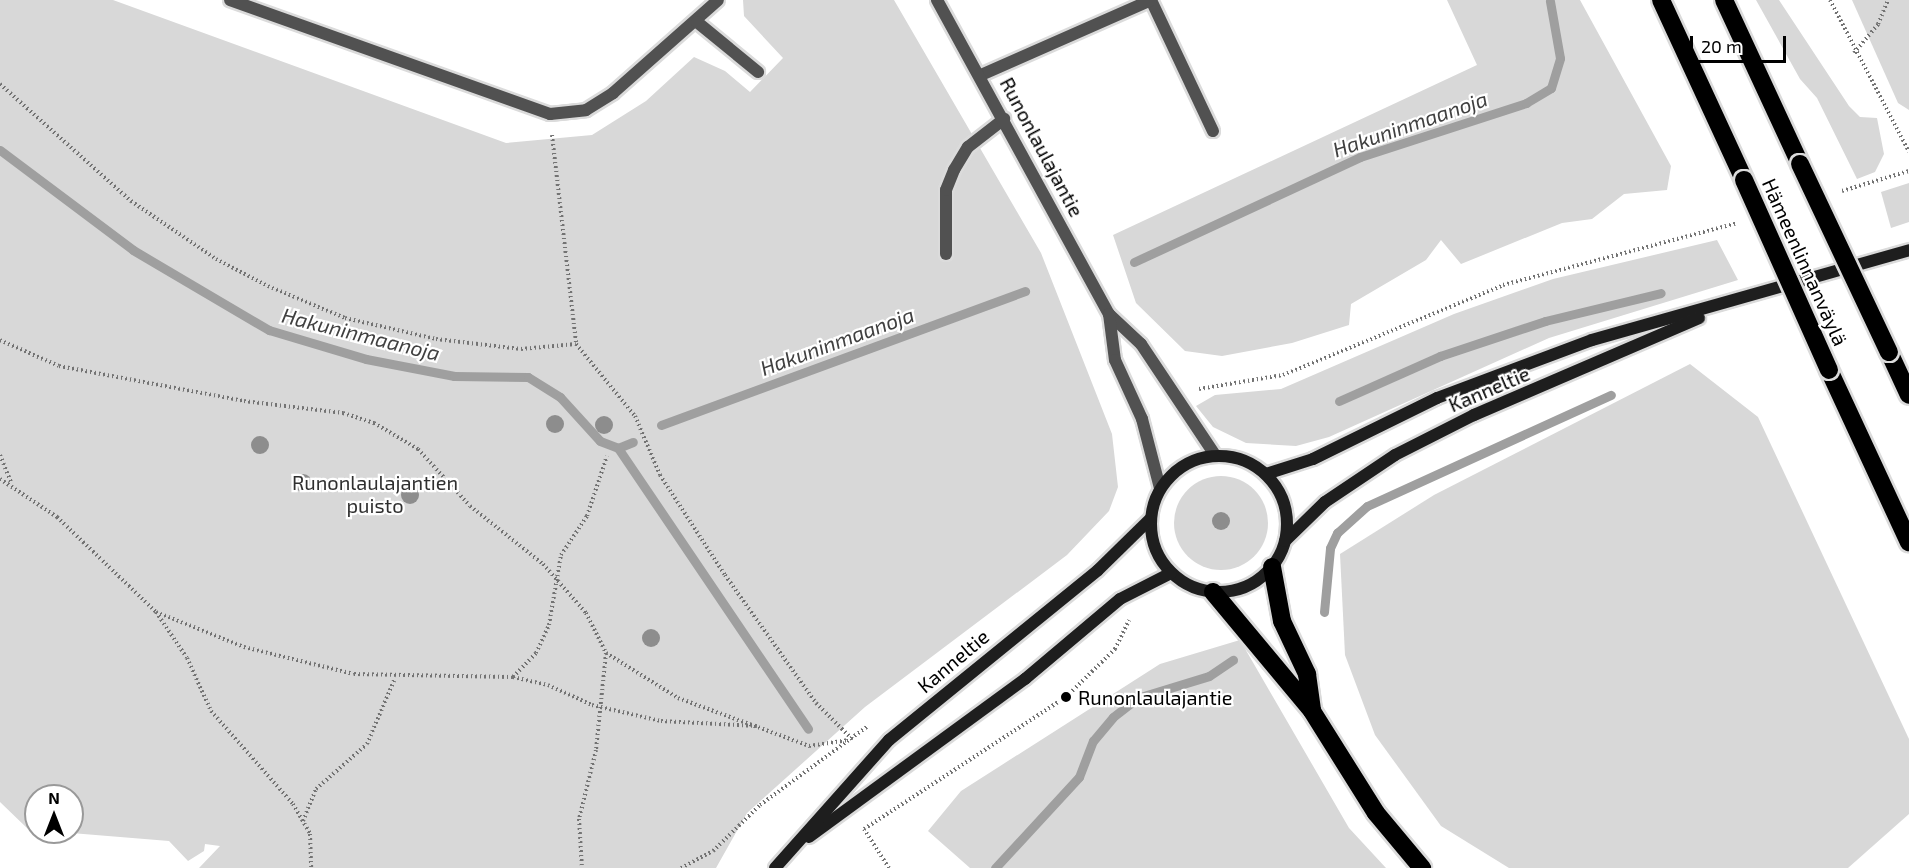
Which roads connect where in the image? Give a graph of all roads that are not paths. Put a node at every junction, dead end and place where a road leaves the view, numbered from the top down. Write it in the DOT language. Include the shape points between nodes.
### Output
graph roads {
  1 [pos="230,0"];
  2 [pos="718,0"];
  3 [pos="937,0"];
  4 [pos="1151,0"];
  5 [pos="1661,0"];
  6 [pos="1724,0"];
  7 [pos="697,22"];
  8 [pos="758,72"];
  9 [pos="981,75"];
  10 [pos="1004,119"];
  11 [pos="1213,131"];
  12 [pos="1909,250"];
  13 [pos="946,254"];
  14 [pos="1727,304"];
  15 [pos="1109,314"];
  16 [pos="1909,395"];
  17 [pos="1215,455"];
  18 [pos="1266,474"];
  19 [pos="1160,488"];
  20 [pos="1150,519"];
  21 [pos="1285,541"];
  22 [pos="1909,542"];
  23 [pos="1272,567"];
  24 [pos="1171,573"];
  25 [pos="1214,592"];
  26 [pos="1312,711"];
  27 [pos="795,847"];
  28 [pos="775,868"];
  29 [pos="1422,868"];
  1 -- 7 [label="street" via="550,114 586,110 613,93"];
  2 -- 7 [label="street"];
  3 -- 9 [label="street, Runonlaulajantie"];
  4 -- 9 [label="street"];
  4 -- 11 [label="street"];
  5 -- 22 [label="highway, Hämeenlinnanväylä, bridge"];
  6 -- 16 [label="highway, Hämeenlinnanväylä, bridge"];
  7 -- 8 [label="street"];
  9 -- 10 [label="street, Runonlaulajantie"];
  10 -- 13 [label="street" via="968,147 954,170 946,190"];
  10 -- 15 [label="street, Runonlaulajantie"];
  12 -- 14 [label="main road, Kanneltie"];
  14 -- 18 [label="main road, Kanneltie" via="1592,340 1437,398 1313,459"];
  14 -- 21 [label="main road, Kanneltie" via="1395,455 1325,502"];
  15 -- 17 [label="street, Runonlaulajantie" via="1141,344 1176,402"];
  15 -- 19 [label="street, Runonlaulajantie" via="1115,360 1142,419"];
  17 -- 18 [label="main road" via="1242,460"];
  17 -- 19 [label="main road" via="1183,465"];
  18 -- 21 [label="main road" via="1285,505"];
  19 -- 20 [label="main road"];
  20 -- 24 [label="main road" via="1154,548"];
  20 -- 27 [label="main road, Kanneltie" via="1098,570 889,740"];
  21 -- 23 [label="main road"];
  23 -- 25 [label="main road" via="1246,587"];
  23 -- 26 [label="highway" via="1282,621 1307,674"];
  24 -- 25 [label="main road"];
  24 -- 27 [label="main road, Kanneltie" via="1120,599 1025,680"];
  25 -- 26 [label="highway"];
  26 -- 29 [label="highway" via="1376,813"];
  27 -- 28 [label="main road, Kanneltie"];
}
